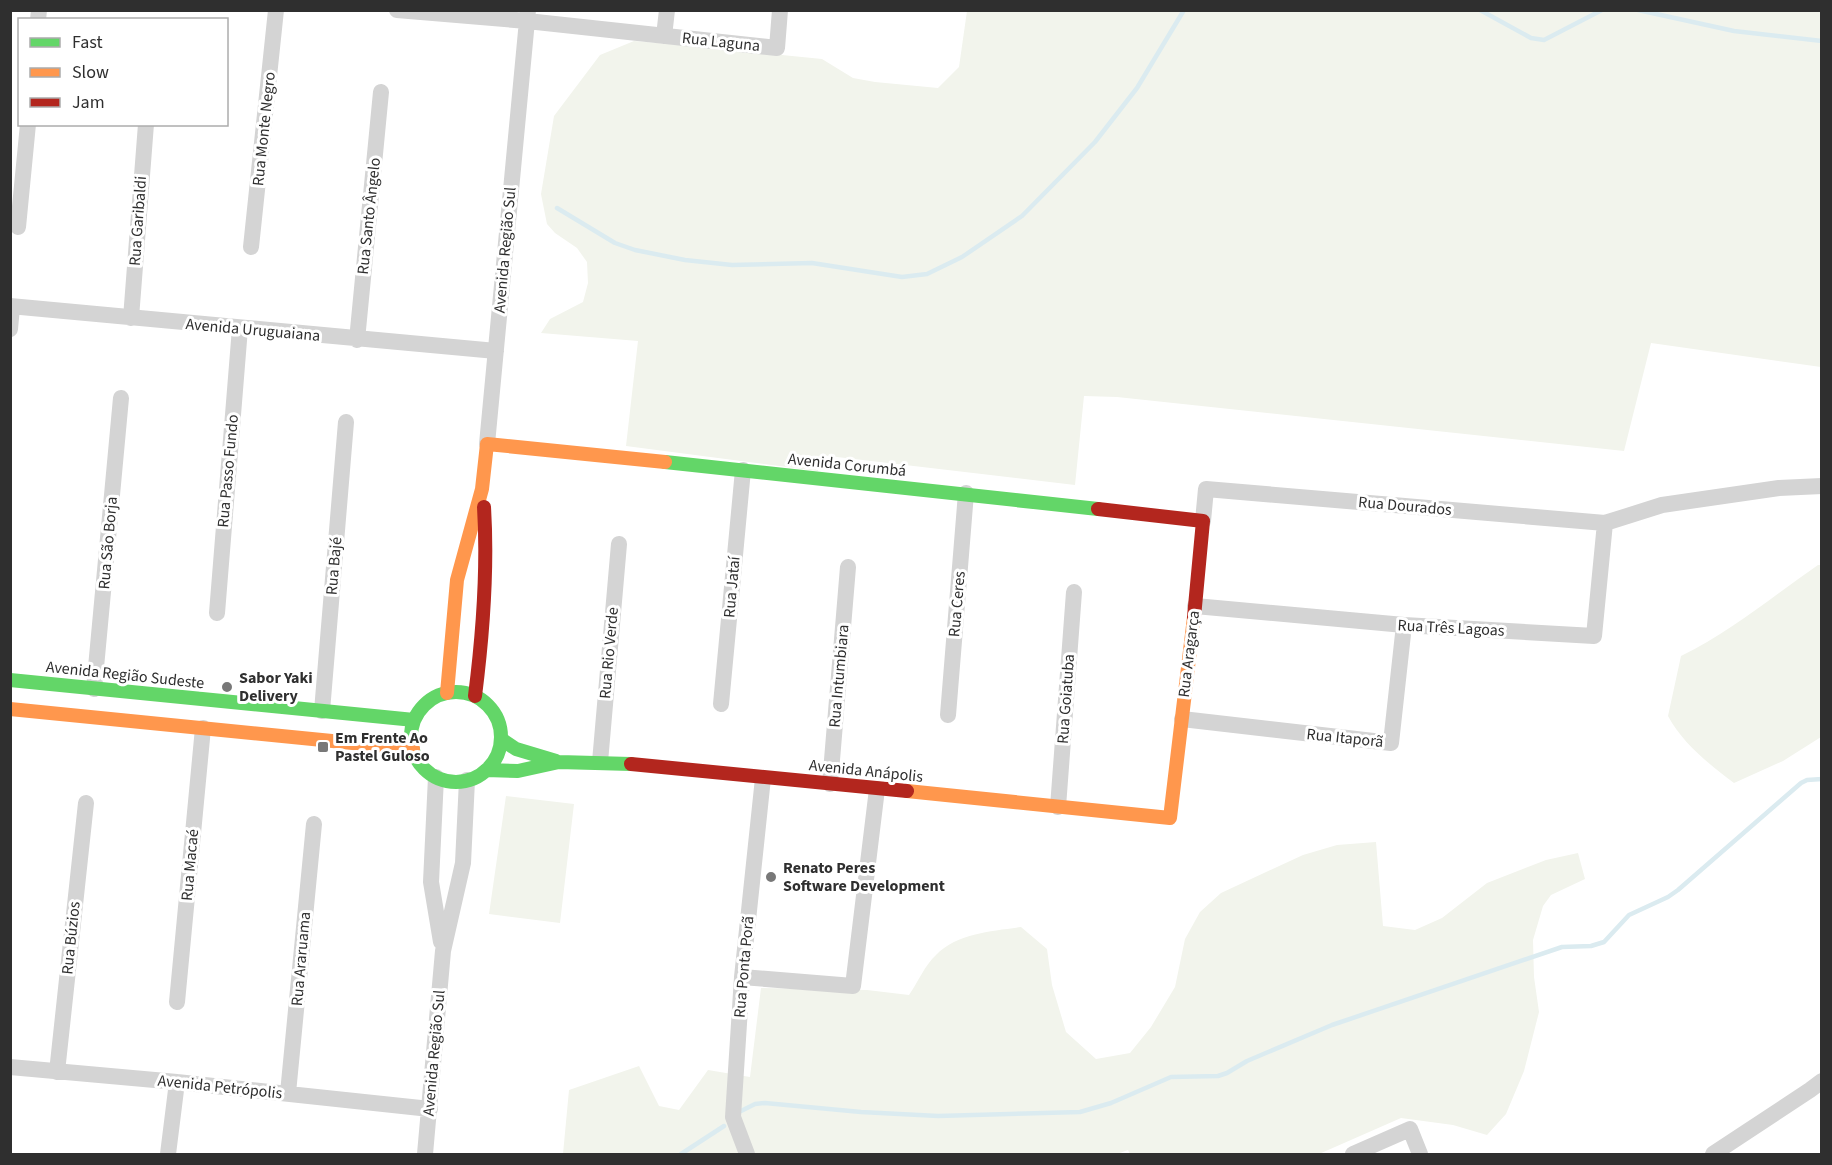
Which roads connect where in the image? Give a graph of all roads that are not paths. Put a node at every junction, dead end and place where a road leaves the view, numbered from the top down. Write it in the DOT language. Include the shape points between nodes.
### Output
graph roads {
  1 [pos="276,10"];
  2 [pos="397,10"];
  3 [pos="667,10"];
  4 [pos="780,10"];
  5 [pos="528,16"];
  6 [pos="664,36"];
  7 [pos="381,92"];
  8 [pos="28,126"];
  9 [pos="146,126"];
  10 [pos="18,227"];
  11 [pos="251,247"];
  12 [pos="11,307"];
  13 [pos="131,318"];
  14 [pos="240,328"];
  15 [pos="10,329"];
  16 [pos="357,339"];
  17 [pos="496,351"];
  18 [pos="121,398"];
  19 [pos="346,422"];
  20 [pos="487,444"];
  21 [pos="743,470"];
  22 [pos="1821,486"];
  23 [pos="482,489"];
  24 [pos="1206,489"];
  25 [pos="966,493"];
  26 [pos="1203,521"];
  27 [pos="1605,523"];
  28 [pos="619,544"];
  29 [pos="848,567"];
  30 [pos="1074,591"];
  31 [pos="1195,606"];
  32 [pos="217,613"];
  33 [pos="1404,625"];
  34 [pos="10,680"];
  35 [pos="94,689"];
  36 [pos="447,693"];
  37 [pos="475,696"];
  38 [pos="721,704"];
  39 [pos="10,709"];
  40 [pos="322,711"];
  41 [pos="948,715"];
  42 [pos="1182,719"];
  43 [pos="414,720"];
  44 [pos="203,728"];
  45 [pos="501,739"];
  46 [pos="413,749"];
  47 [pos="559,762"];
  48 [pos="600,762"];
  49 [pos="486,770"];
  50 [pos="436,777"];
  51 [pos="763,778"];
  52 [pos="467,780"];
  53 [pos="830,784"];
  54 [pos="877,789"];
  55 [pos="86,803"];
  56 [pos="1058,807"];
  57 [pos="1170,818"];
  58 [pos="314,824"];
  59 [pos="443,951"];
  60 [pos="742,976"];
  61 [pos="177,1002"];
  62 [pos="10,1067"];
  63 [pos="57,1072"];
  64 [pos="1821,1081"];
  65 [pos="177,1082"];
  66 [pos="288,1094"];
  67 [pos="430,1109"];
  68 [pos="168,1155"];
  69 [pos="425,1155"];
  70 [pos="747,1155"];
  71 [pos="1353,1155"];
  72 [pos="1420,1155"];
  73 [pos="1713,1155"];
  1 -- 11 [label="street, Rua Monte Negro"];
  2 -- 5 [label="street, Rua Laguna"];
  3 -- 6 [label="street"];
  4 -- 6 [label="street, Rua Laguna" via="777,48"];
  5 -- 6 [label="street, Rua Laguna"];
  5 -- 17 [label="street, Avenida Região Sul"];
  7 -- 16 [label="street, Rua Santo Ângelo"];
  8 -- 10 [label="street"];
  9 -- 13 [label="street, Rua Garibaldi"];
  12 -- 13 [label="street, Avenida Uruguaiana"];
  12 -- 15 [label="street"];
  13 -- 14 [label="street, Avenida Uruguaiana"];
  14 -- 16 [label="street, Avenida Uruguaiana"];
  14 -- 32 [label="street, Rua Passo Fundo"];
  16 -- 17 [label="street, Avenida Uruguaiana"];
  17 -- 20 [label="street, Avenida Região Sul"];
  18 -- 35 [label="street, Rua São Borja"];
  19 -- 40 [label="street, Rua Bajé"];
  20 -- 21 [label="street, Avenida Corumbá"];
  20 -- 23 [label="street, Avenida Região Sul"];
  21 -- 25 [label="street, Avenida Corumbá"];
  21 -- 38 [label="street, Rua Jataí"];
  22 -- 27 [label="street" via="1662,505"];
  23 -- 36 [label="street, Avenida Região Sul" via="458,580"];
  23 -- 37 [label="street, Avenida Região Sul" via="487,539 485,602"];
  24 -- 26 [label="street, Rua Aragarça"];
  24 -- 27 [label="street, Rua Dourados"];
  25 -- 26 [label="street, Avenida Corumbá"];
  25 -- 41 [label="street, Rua Ceres"];
  26 -- 31 [label="street, Rua Aragarça"];
  27 -- 33 [label="street, Rua Três Lagoas" via="1594,636"];
  28 -- 48 [label="street, Rua Rio Verde"];
  29 -- 53 [label="street, Rua Intumbiara"];
  30 -- 56 [label="street, Rua Goiatuba"];
  31 -- 33 [label="street, Rua Três Lagoas"];
  31 -- 42 [label="street, Rua Aragarça"];
  33 -- 42 [label="street, Rua Itaporã" via="1391,744"];
  34 -- 35 [label="street, Avenida Região Sudeste"];
  35 -- 40 [label="street, Avenida Região Sudeste"];
  36 -- 37 [label="street"];
  36 -- 43 [label="street" via="427,702"];
  37 -- 45 [label="street" via="494,712"];
  39 -- 44 [label="street"];
  40 -- 43 [label="street, Avenida Região Sudeste"];
  42 -- 57 [label="street, Rua Aragarça"];
  43 -- 46 [label="street"];
  44 -- 46 [label="street"];
  44 -- 61 [label="street, Rua Macaé"];
  45 -- 47 [label="street, Avenida Anápolis"];
  45 -- 49 [label="street" via="498,754"];
  46 -- 50 [label="street" via="422,765"];
  47 -- 48 [label="street, Avenida Anápolis"];
  47 -- 49 [label="street, Avenida Anápolis" via="518,771"];
  48 -- 51 [label="street, Avenida Anápolis"];
  49 -- 52 [label="street"];
  50 -- 52 [label="street" via="452,782"];
  50 -- 59 [label="street, Avenida Região Sul" via="431,882"];
  51 -- 53 [label="street, Avenida Anápolis"];
  51 -- 60 [label="street, Rua Ponta Porã"];
  52 -- 59 [label="street, Avenida Região Sul" via="463,863"];
  53 -- 54 [label="street, Avenida Anápolis"];
  54 -- 56 [label="street, Avenida Anápolis"];
  54 -- 60 [label="street" via="853,986"];
  55 -- 63 [label="street, Rua Búzios"];
  56 -- 57 [label="street, Avenida Anápolis"];
  58 -- 66 [label="street, Rua Araruama"];
  59 -- 67 [label="street, Avenida Região Sul"];
  60 -- 70 [label="street, Rua Ponta Porã" via="733,1117"];
  62 -- 63 [label="street, Avenida Petrópolis"];
  63 -- 65 [label="street, Avenida Petrópolis"];
  64 -- 73 [label="street"];
  65 -- 66 [label="street, Avenida Petrópolis"];
  65 -- 68 [label="street"];
  66 -- 67 [label="street, Avenida Petrópolis"];
  67 -- 69 [label="street, Avenida Região Sul"];
  71 -- 72 [label="street" via="1410,1129"];
}
